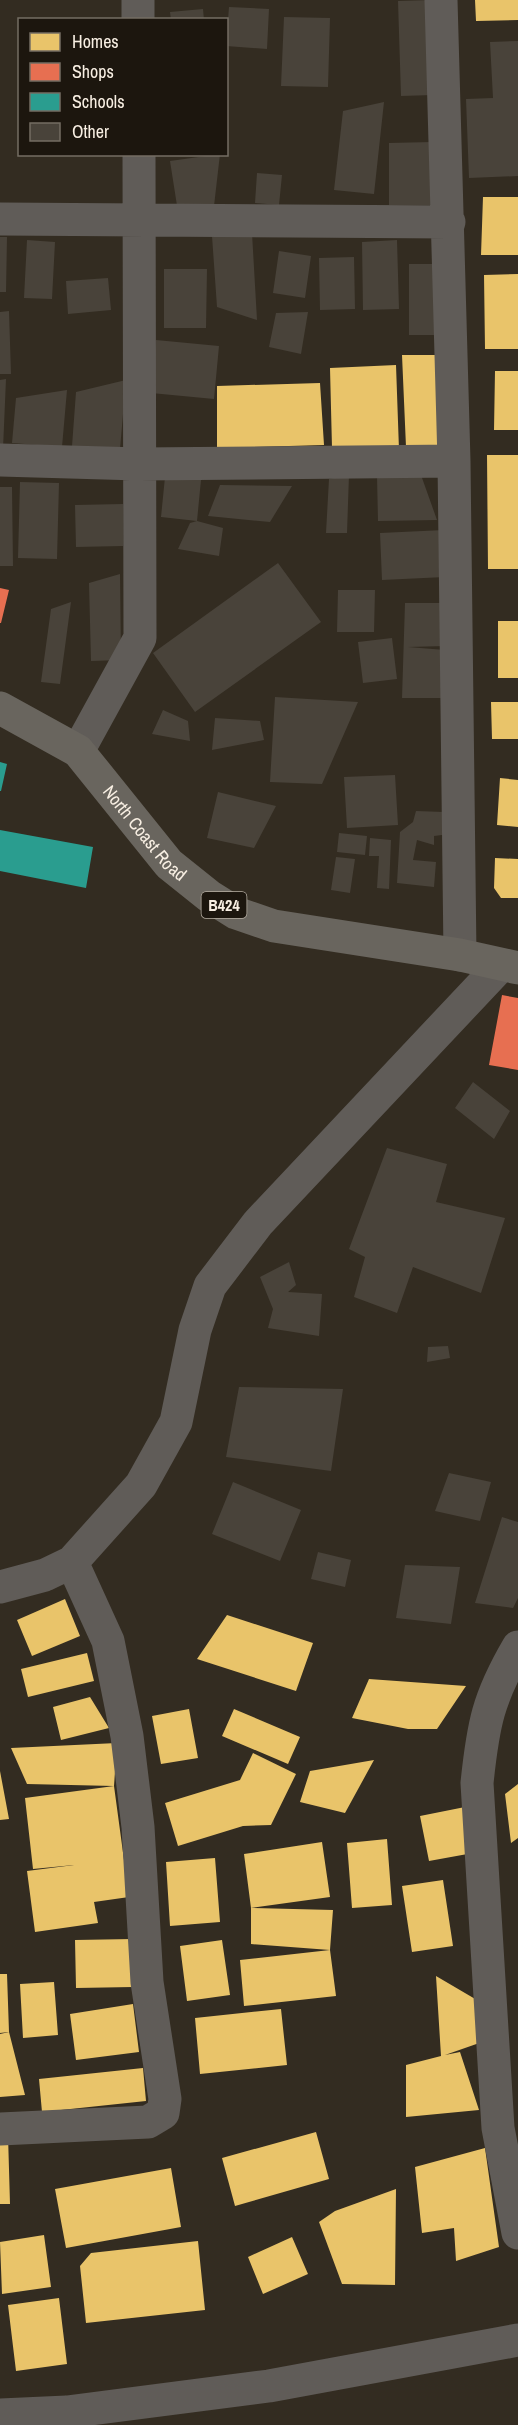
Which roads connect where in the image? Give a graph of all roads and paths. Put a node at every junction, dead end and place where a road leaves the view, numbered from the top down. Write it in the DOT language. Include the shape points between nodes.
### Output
graph roads {
  1 [pos="138,0"];
  2 [pos="441,0"];
  3 [pos="138,18"];
  4 [pos="139,156"];
  5 [pos="0,219"];
  6 [pos="139,220"];
  7 [pos="449,222"];
  8 [pos="0,460"];
  9 [pos="454,461"];
  10 [pos="139,464"];
  11 [pos="0,708"];
  12 [pos="78,751"];
  13 [pos="460,955"];
  14 [pos="510,967"];
  15 [pos="72,1562"];
  16 [pos="0,1587"];
  17 [pos="518,1647"];
  18 [pos="0,2129"];
  19 [pos="518,2233"];
  20 [pos="518,2340"];
  21 [pos="0,2415"];
  1 -- 3 [label="street"];
  2 -- 7 [label="street"];
  4 -- 6 [label="street"];
  5 -- 6 [label="street"];
  6 -- 7 [label="street"];
  6 -- 10 [label="street"];
  7 -- 9 [label="street"];
  8 -- 10 [label="street"];
  9 -- 10 [label="street"];
  9 -- 13 [label="street"];
  10 -- 12 [label="street" via="140,638"];
  11 -- 12 [label="main road, North Coast Road / B424"];
  12 -- 13 [label="main road, North Coast Road / B424" via="169,864 236,913 274,926"];
  13 -- 14 [label="main road, North Coast Road / B424"];
  14 -- 15 [label="street" via="258,1223 210,1286 195,1330 176,1422 141,1485"];
  15 -- 16 [label="street" via="45,1575"];
  15 -- 18 [label="street" via="108,1641 127,1736 138,1827 147,1982 165,2098 163,2113 148,2122"];
  17 -- 19 [label="street" via="497,1683 482,1729 477,1783 498,2128"];
  20 -- 21 [label="street" via="269,2386 67,2412"];
}
